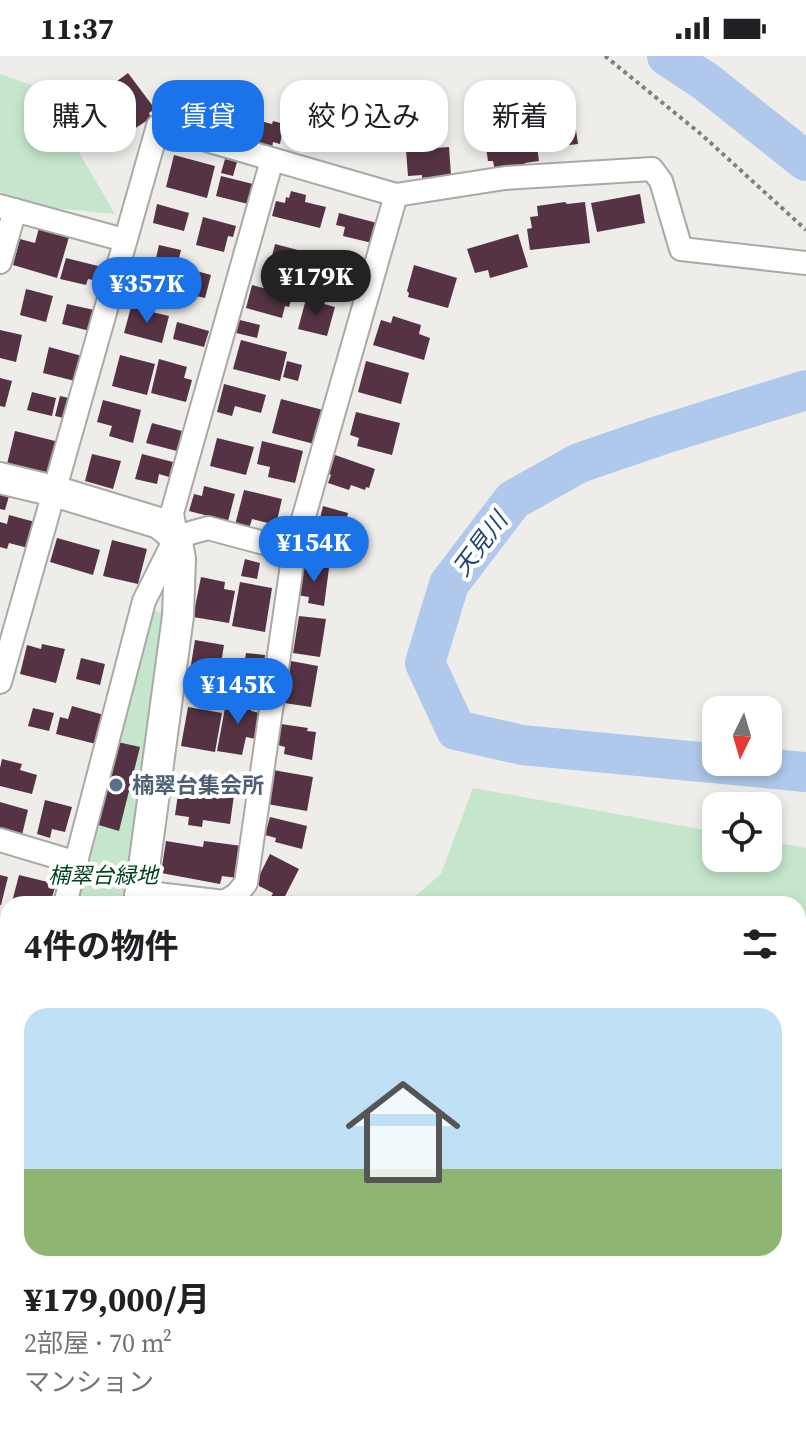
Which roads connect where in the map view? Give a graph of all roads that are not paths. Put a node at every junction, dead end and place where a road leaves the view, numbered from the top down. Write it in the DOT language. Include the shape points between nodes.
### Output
graph roads {
  1 [pos="272,160"];
  2 [pos="396,195"];
  3 [pos="7,208"];
  4 [pos="124,240"];
  5 [pos="0,262"];
  6 [pos="806,263"];
  7 [pos="0,478"];
  8 [pos="54,491"];
  9 [pos="176,537"];
  10 [pos="294,551"];
  11 [pos="0,682"];
  12 [pos="0,840"];
  13 [pos="77,863"];
  14 [pos="67,896"];
  15 [pos="140,896"];
  16 [pos="234,896"];
  1 -- 2 [label="street"];
  1 -- 4 [label="street" via="158,126"];
  1 -- 9 [label="street" via="172,513"];
  2 -- 6 [label="street" via="505,178 652,169 661,181 681,249"];
  2 -- 10 [label="street"];
  3 -- 4 [label="street"];
  3 -- 5 [label="street"];
  4 -- 8 [label="street"];
  7 -- 8 [label="street"];
  8 -- 9 [label="street" via="159,523"];
  8 -- 11 [label="street"];
  9 -- 10 [label="street" via="208,528"];
  9 -- 13 [label="street" via="144,601"];
  9 -- 15 [label="street" via="178,616"];
  10 -- 16 [label="street" via="246,883"];
  12 -- 13 [label="street"];
  13 -- 14 [label="street"];
}
